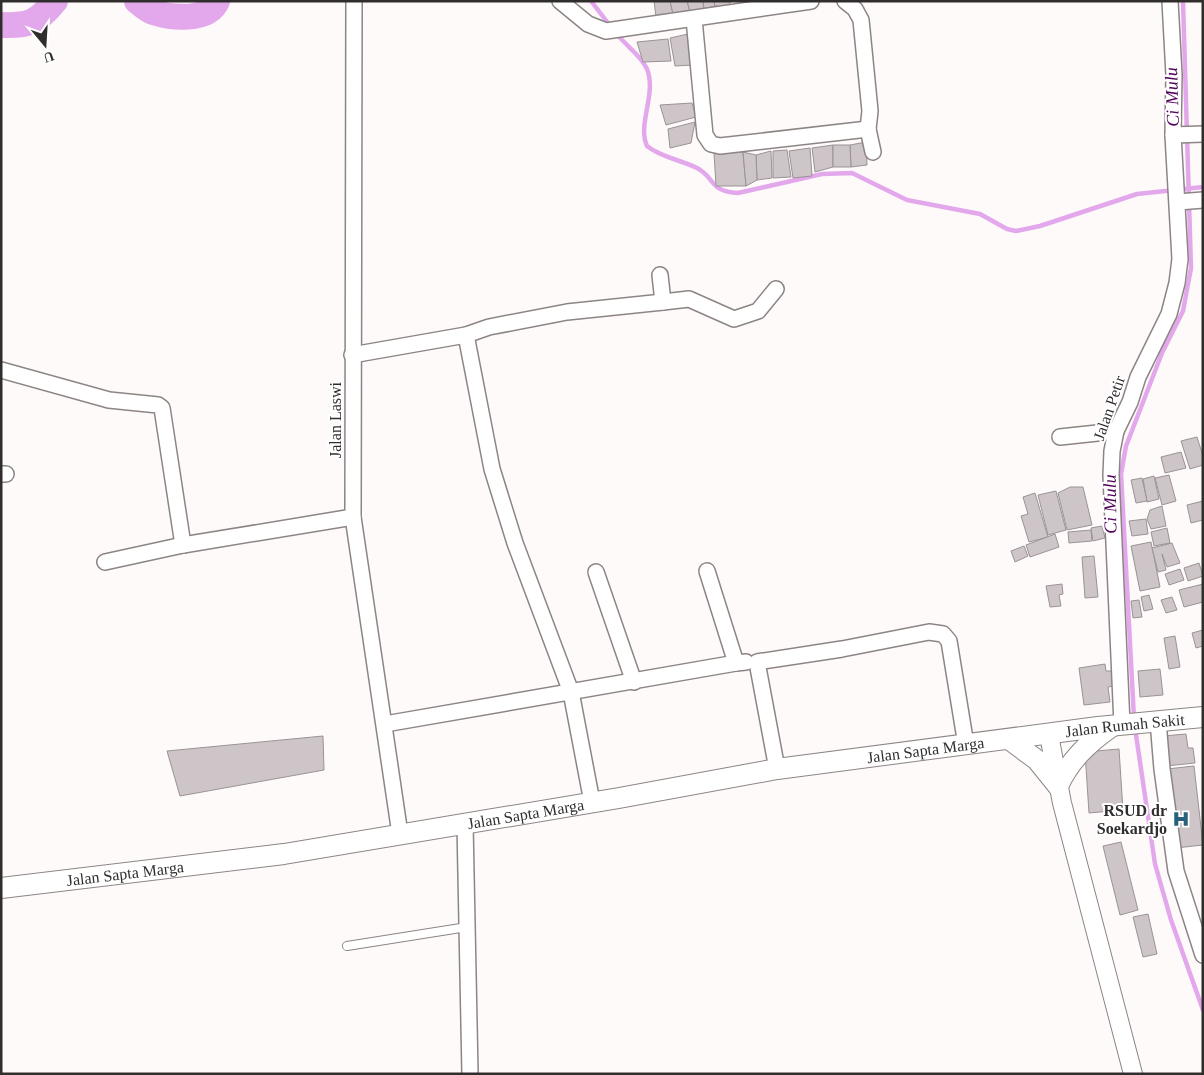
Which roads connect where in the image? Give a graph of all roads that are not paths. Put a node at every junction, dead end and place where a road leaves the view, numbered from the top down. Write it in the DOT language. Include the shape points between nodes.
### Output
graph roads {
  1 [pos="354,1"];
  2 [pos="560,1"];
  3 [pos="811,1"];
  4 [pos="845,1"];
  5 [pos="1170,1"];
  6 [pos="694,19"];
  7 [pos="868,128"];
  8 [pos="1199,134"];
  9 [pos="1176,135"];
  10 [pos="873,152"];
  11 [pos="1201,200"];
  12 [pos="1179,202"];
  13 [pos="660,275"];
  14 [pos="776,289"];
  15 [pos="663,302"];
  16 [pos="466,335"];
  17 [pos="352,355"];
  18 [pos="1,370"];
  19 [pos="1116,431"];
  20 [pos="1060,437"];
  21 [pos="353,517"];
  22 [pos="183,545"];
  23 [pos="105,562"];
  24 [pos="707,571"];
  25 [pos="596,572"];
  26 [pos="757,662"];
  27 [pos="736,663"];
  28 [pos="634,682"];
  29 [pos="571,692"];
  30 [pos="1203,717"];
  31 [pos="1157,722"];
  32 [pos="385,724"];
  33 [pos="1121,725"];
  34 [pos="1049,735"];
  35 [pos="1010,740"];
  36 [pos="966,745"];
  37 [pos="777,769"];
  38 [pos="1058,786"];
  39 [pos="592,802"];
  40 [pos="465,824"];
  41 [pos="400,834"];
  42 [pos="1,888"];
  43 [pos="467,927"];
  44 [pos="347,946"];
  45 [pos="1203,955"];
  46 [pos="470,1074"];
  47 [pos="1133,1074"];
  1 -- 17 [label="street, Jalan Laswi"];
  2 -- 6 [label="street" via="588,24 613,29"];
  3 -- 6 [label="street"];
  4 -- 7 [label="street" via="861,20 870,111"];
  5 -- 9 [label="street, Jalan Petir"];
  6 -- 7 [label="street" via="705,135 711,144 720,146"];
  7 -- 10 [label="street"];
  8 -- 9 [label="street"];
  9 -- 12 [label="street, Jalan Petir"];
  11 -- 12 [label="street"];
  12 -- 19 [label="street, Jalan Petir" via="1180,259 1169,314"];
  13 -- 15 [label="street"];
  14 -- 15 [label="street" via="758,312 734,319 690,300"];
  15 -- 16 [label="street" via="566,312 489,327"];
  16 -- 17 [label="street"];
  16 -- 29 [label="street" via="483,429 500,496"];
  17 -- 21 [label="street, Jalan Laswi"];
  18 -- 22 [label="street" via="109,400 162,408"];
  19 -- 20 [label="street"];
  19 -- 33 [label="street, Jalan Petir" via="1111,475"];
  21 -- 22 [label="street"];
  21 -- 32 [label="street, Jalan Laswi"];
  22 -- 23 [label="street"];
  24 -- 27 [label="street"];
  25 -- 28 [label="street"];
  26 -- 27 [label="street"];
  26 -- 36 [label="street" via="929,632 943,634 949,641 954,660"];
  26 -- 37 [label="street"];
  27 -- 28 [label="street"];
  28 -- 29 [label="street"];
  29 -- 32 [label="street"];
  29 -- 39 [label="street"];
  30 -- 31 [label="main road, Jalan Rumah Sakit"];
  31 -- 33 [label="main road, Jalan Rumah Sakit"];
  31 -- 45 [label="street" via="1176,871"];
  32 -- 41 [label="street, Jalan Laswi"];
  33 -- 34 [label="main road, Jalan Rumah Sakit"];
  33 -- 38 [label="main road" via="1090,742 1073,760"];
  34 -- 35 [label="main road, Jalan Sapta Marga"];
  34 -- 38 [label="street"];
  35 -- 36 [label="main road, Jalan Sapta Marga"];
  35 -- 38 [label="main road" via="1037,760"];
  36 -- 37 [label="main road, Jalan Sapta Marga"];
  37 -- 39 [label="main road, Jalan Sapta Marga"];
  38 -- 47 [label="street"];
  39 -- 40 [label="main road, Jalan Sapta Marga"];
  40 -- 41 [label="main road, Jalan Sapta Marga"];
  40 -- 43 [label="street"];
  41 -- 42 [label="main road, Jalan Sapta Marga" via="274,855"];
  43 -- 44 [label="lane"];
  43 -- 46 [label="street"];
}
